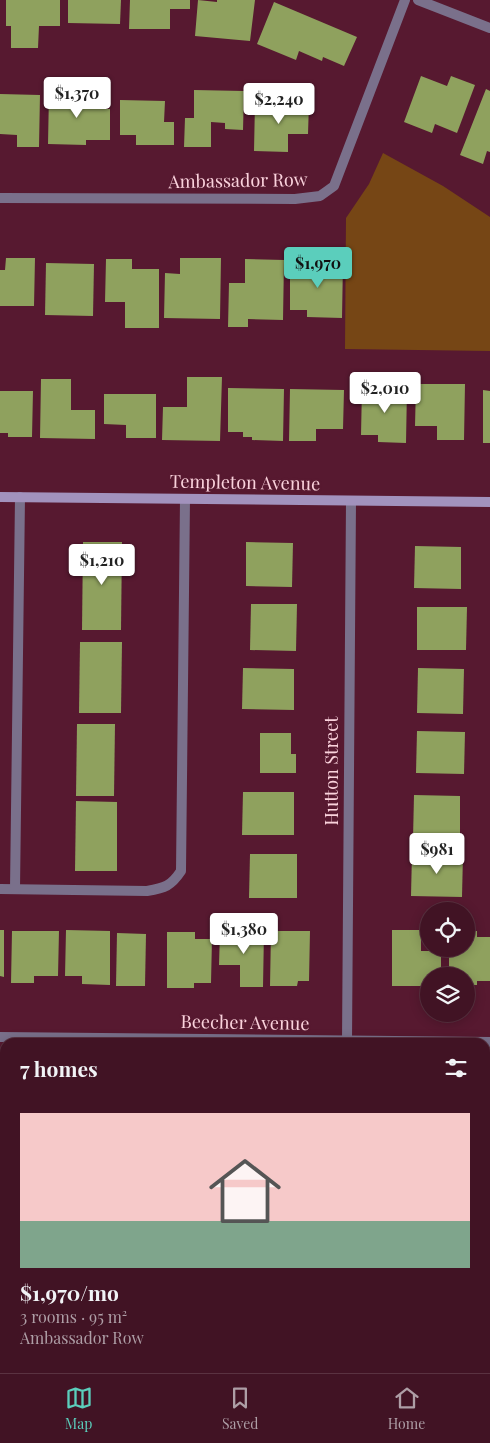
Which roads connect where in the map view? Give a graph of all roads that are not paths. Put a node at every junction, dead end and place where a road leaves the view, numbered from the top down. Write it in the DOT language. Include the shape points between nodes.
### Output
graph roads {
  1 [pos="405,0"];
  2 [pos="418,0"];
  3 [pos="490,28"];
  4 [pos="0,198"];
  5 [pos="0,497"];
  6 [pos="20,497"];
  7 [pos="185,499"];
  8 [pos="351,501"];
  9 [pos="490,502"];
  10 [pos="0,889"];
  11 [pos="15,889"];
  12 [pos="347,1038"];
  1 -- 4 [label="street, Ambassador Row" via="334,186 320,196 295,199"];
  2 -- 3 [label="street"];
  5 -- 6 [label="street, Templeton Avenue"];
  6 -- 7 [label="street, Templeton Avenue"];
  6 -- 11 [label="street"];
  7 -- 8 [label="street, Templeton Avenue"];
  7 -- 11 [label="street" via="181,871 174,882 161,889"];
  8 -- 9 [label="street, Templeton Avenue"];
  8 -- 12 [label="street, Hutton Street"];
  10 -- 11 [label="street"];
}
